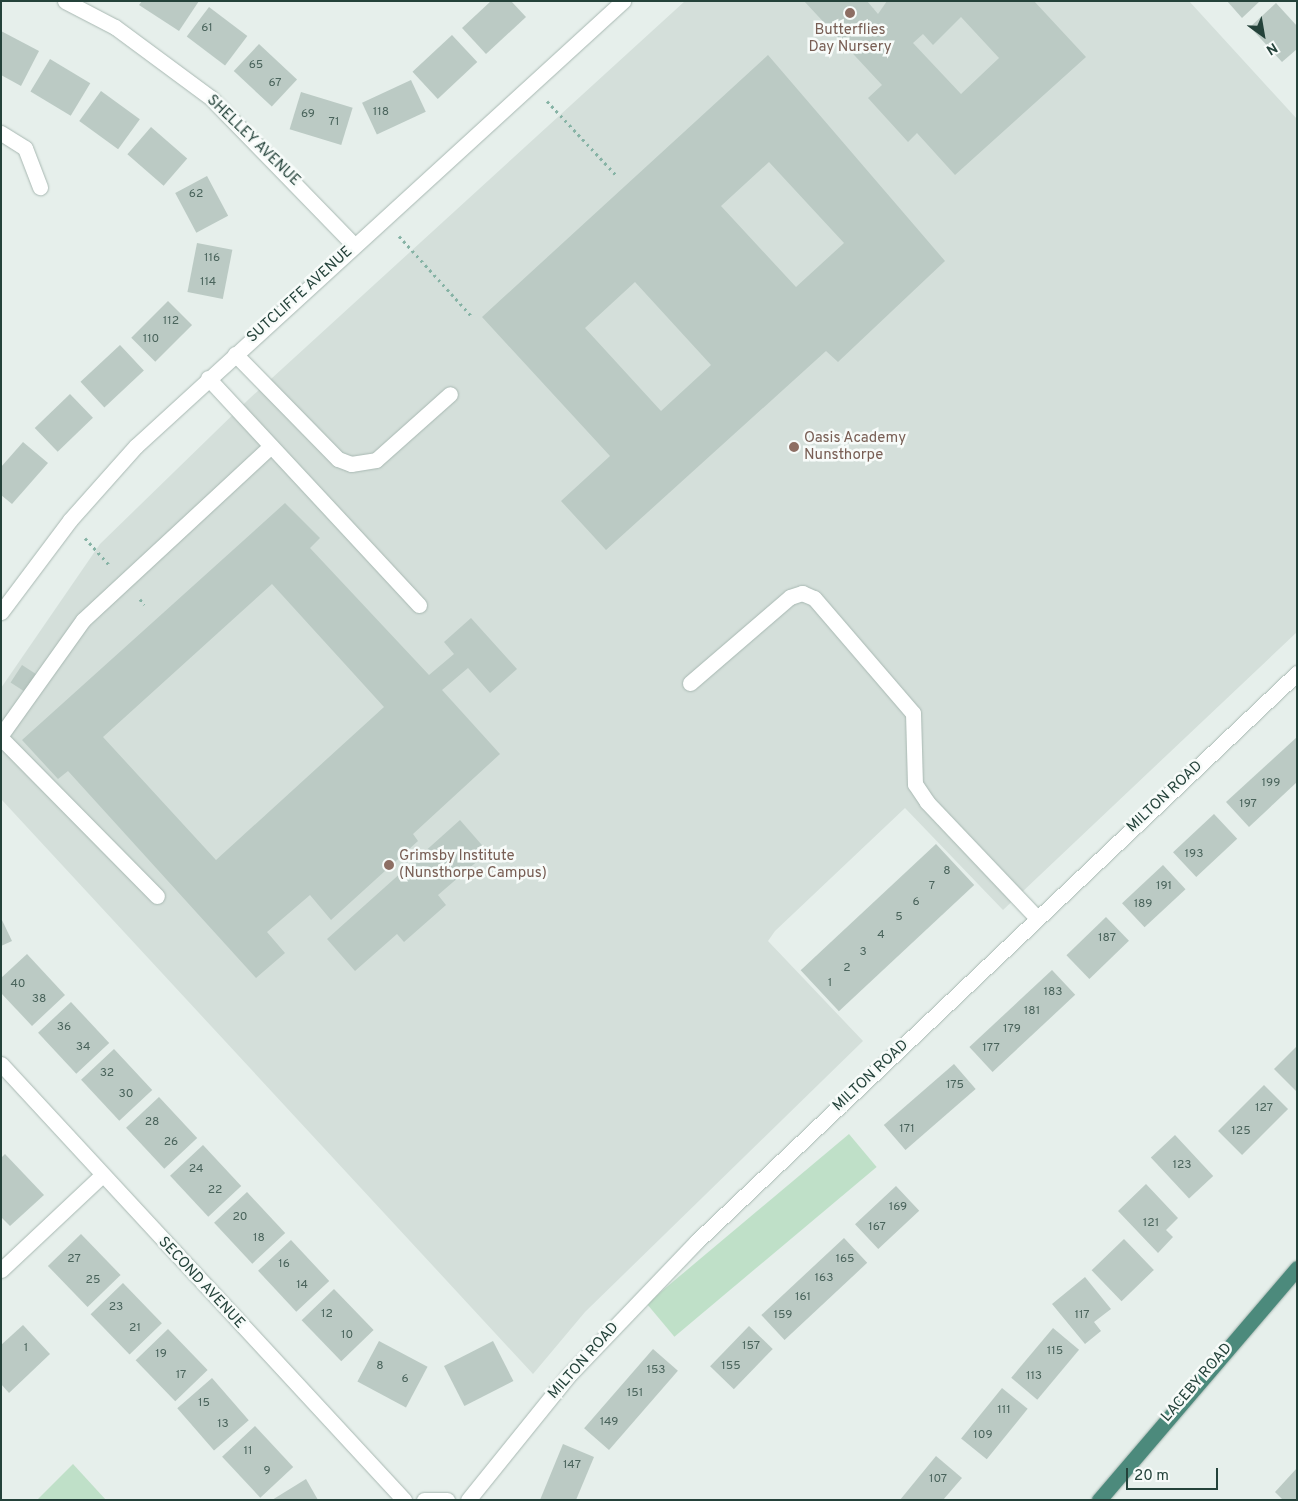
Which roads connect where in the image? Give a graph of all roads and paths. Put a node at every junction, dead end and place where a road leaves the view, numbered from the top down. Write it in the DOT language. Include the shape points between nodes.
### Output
graph roads {
  1 [pos="65,1"];
  2 [pos="623,1"];
  3 [pos="532,84"];
  4 [pos="1,133"];
  5 [pos="616,175"];
  6 [pos="40,187"];
  7 [pos="384,218"];
  8 [pos="354,245"];
  9 [pos="473,318"];
  10 [pos="235,354"];
  11 [pos="208,378"];
  12 [pos="450,394"];
  13 [pos="271,446"];
  14 [pos="419,605"];
  15 [pos="1,612"];
  16 [pos="1297,673"];
  17 [pos="690,683"];
  18 [pos="1,737"];
  19 [pos="157,896"];
  20 [pos="1037,918"];
  21 [pos="1,1064"];
  22 [pos="101,1176"];
  23 [pos="1297,1268"];
  24 [pos="1,1270"];
  25 [pos="404,1500"];
  26 [pos="424,1500"];
  27 [pos="447,1500"];
  28 [pos="468,1500"];
  29 [pos="1098,1500"];
  1 -- 8 [label="street, SHELLEY AVENUE" via="115,27 211,98"];
  2 -- 3 [label="street, SUTCLIFFE AVENUE"];
  3 -- 5 [label="path"];
  3 -- 7 [label="street, SUTCLIFFE AVENUE"];
  4 -- 6 [label="street" via="25,148"];
  7 -- 8 [label="street, SUTCLIFFE AVENUE"];
  7 -- 9 [label="path"];
  8 -- 10 [label="street, SUTCLIFFE AVENUE"];
  10 -- 11 [label="street, SUTCLIFFE AVENUE"];
  10 -- 12 [label="street" via="338,459 351,464 376,460"];
  11 -- 13 [label="street"];
  11 -- 15 [label="street, SUTCLIFFE AVENUE" via="136,446 70,520"];
  13 -- 14 [label="street"];
  13 -- 18 [label="street" via="83,620"];
  16 -- 20 [label="street, MILTON ROAD"];
  17 -- 20 [label="street" via="790,597 802,594 814,598 913,713 915,784 927,802"];
  18 -- 19 [label="street"];
  20 -- 28 [label="street, MILTON ROAD" via="696,1242 568,1376"];
  21 -- 22 [label="street, SECOND AVENUE"];
  22 -- 24 [label="street"];
  22 -- 25 [label="street, SECOND AVENUE"];
  23 -- 29 [label="highway, LACEBY ROAD"];
  26 -- 27 [label="street"];
}
